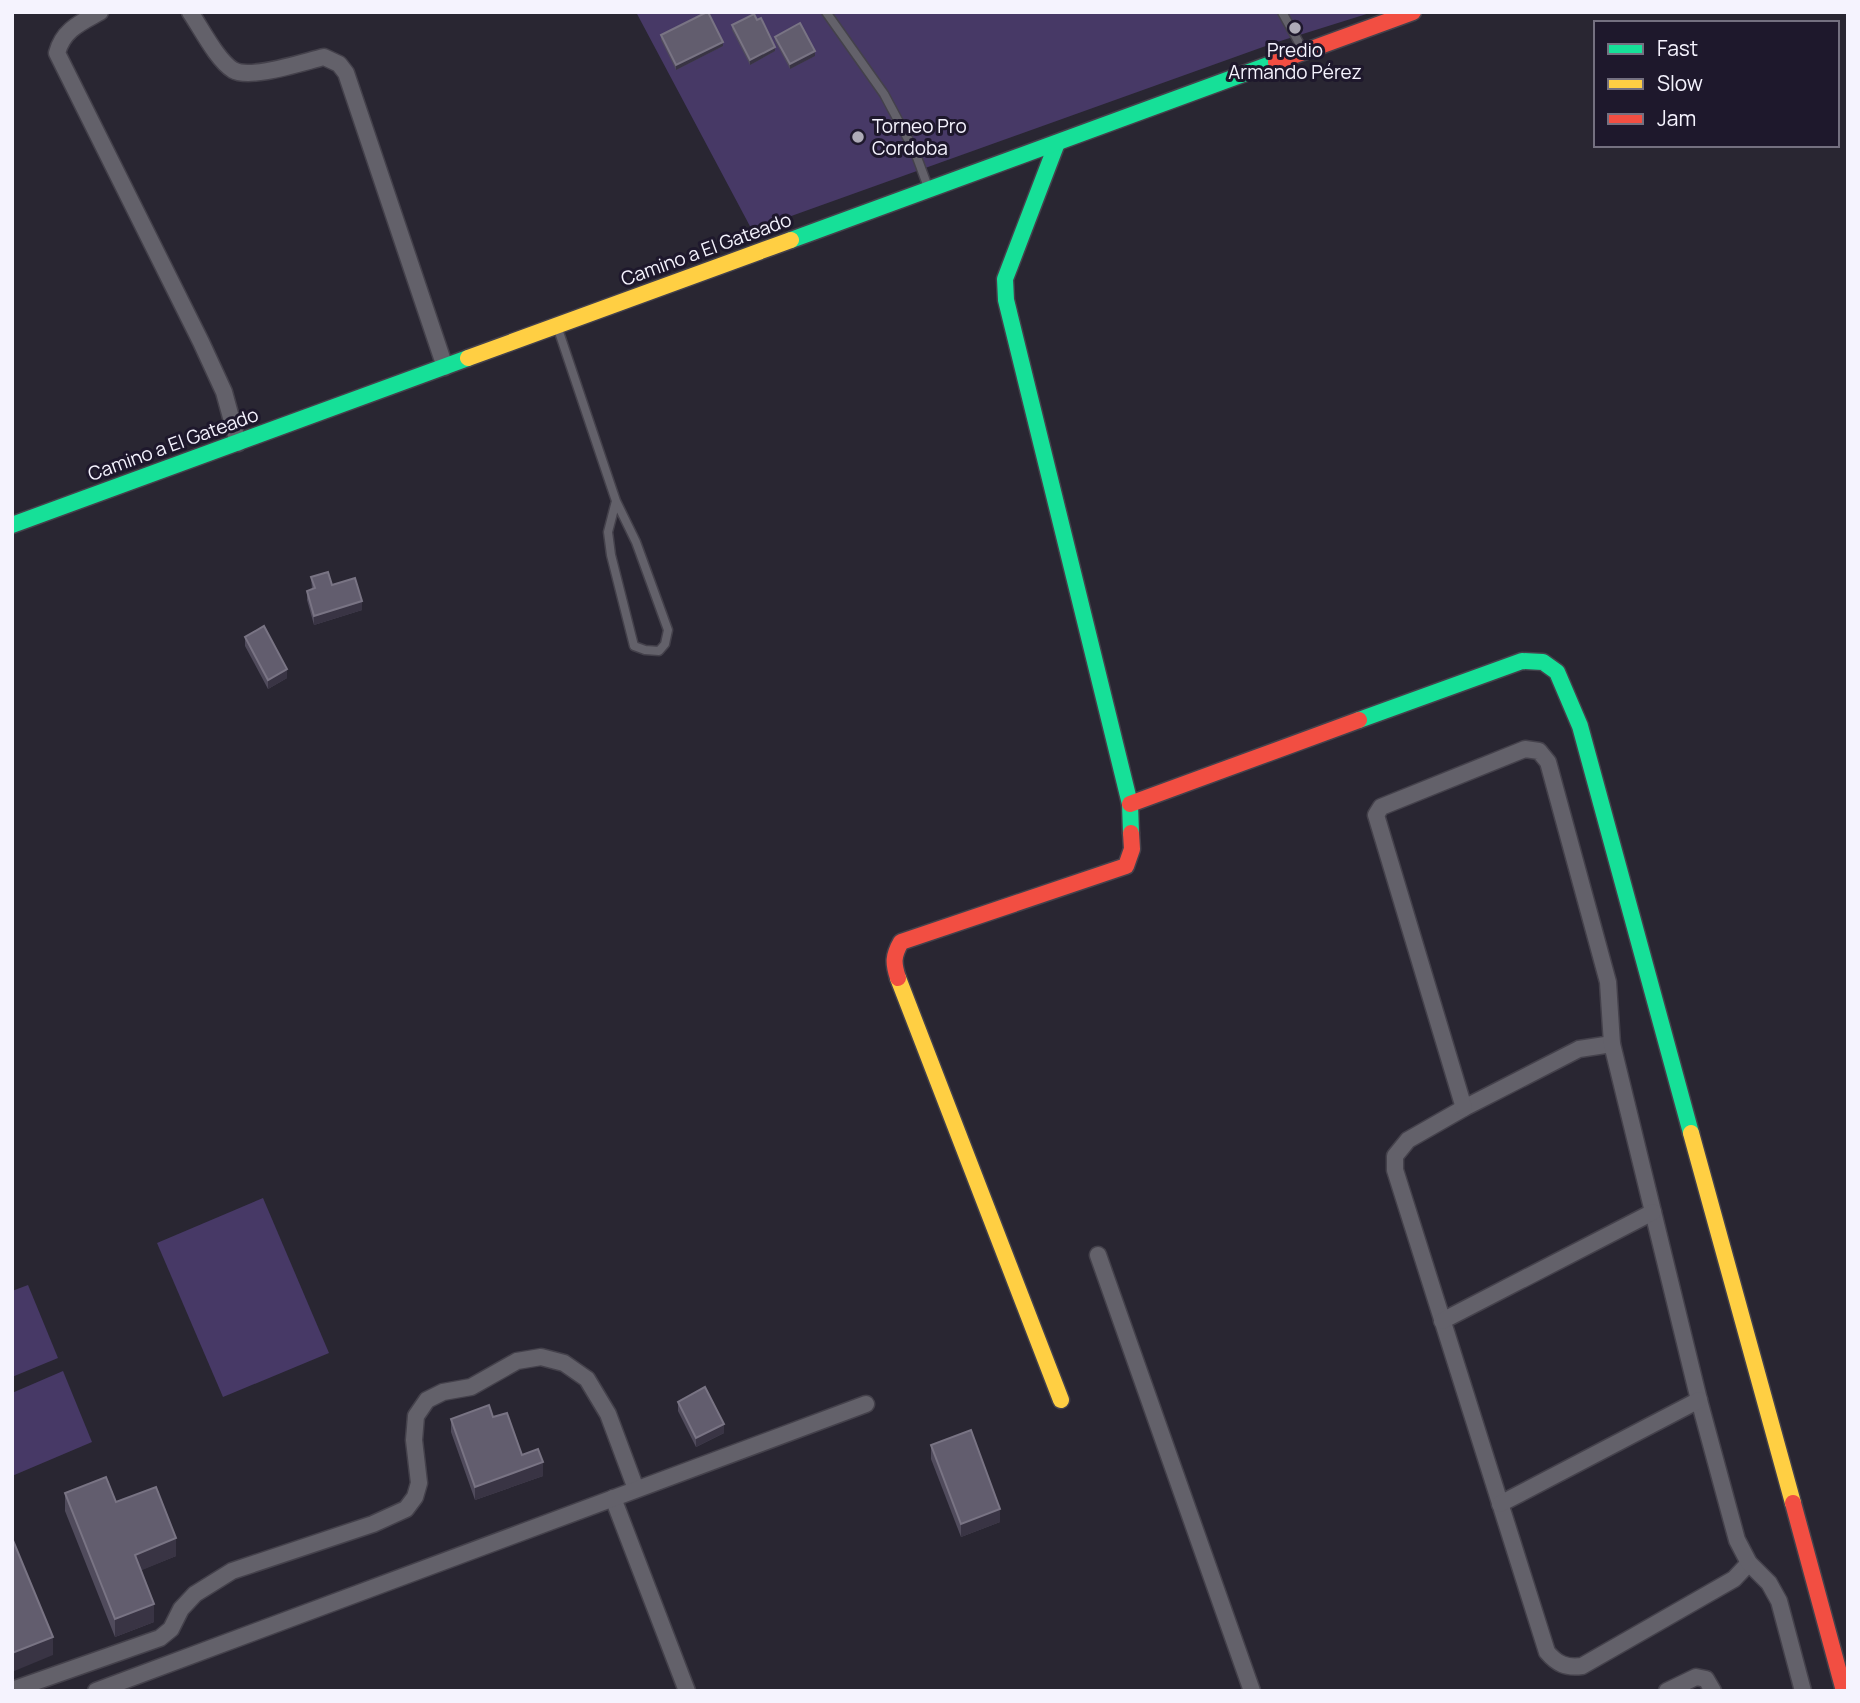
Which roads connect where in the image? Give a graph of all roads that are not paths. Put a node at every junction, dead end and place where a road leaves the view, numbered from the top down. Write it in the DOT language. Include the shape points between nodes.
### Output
graph roads {
  1 [pos="100,12"];
  2 [pos="190,12"];
  3 [pos="826,12"];
  4 [pos="1282,12"];
  5 [pos="1413,12"];
  6 [pos="1305,52"];
  7 [pos="1057,143"];
  8 [pos="929,190"];
  9 [pos="557,326"];
  10 [pos="445,367"];
  11 [pos="238,443"];
  12 [pos="616,501"];
  13 [pos="12,525"];
  14 [pos="1130,804"];
  15 [pos="1612,1044"];
  16 [pos="1464,1108"];
  17 [pos="1653,1212"];
  18 [pos="1098,1255"];
  19 [pos="1442,1321"];
  20 [pos="1061,1400"];
  21 [pos="1699,1400"];
  22 [pos="866,1404"];
  23 [pos="636,1489"];
  24 [pos="613,1498"];
  25 [pos="1500,1504"];
  26 [pos="1749,1563"];
  27 [pos="171,1629"];
  28 [pos="185,1658"];
  29 [pos="12,1690"];
  30 [pos="96,1691"];
  31 [pos="687,1691"];
  32 [pos="1252,1691"];
  33 [pos="1667,1691"];
  34 [pos="1713,1691"];
  35 [pos="1803,1691"];
  36 [pos="1844,1691"];
  1 -- 11 [label="street" via="70,29 57,53 206,354 224,393"];
  2 -- 10 [label="street" via="221,57 245,75 324,57 346,74"];
  3 -- 8 [label="lane" via="884,94"];
  4 -- 6 [label="lane"];
  5 -- 6 [label="street, Camino a El Gateado"];
  6 -- 7 [label="street, Camino a El Gateado"];
  7 -- 8 [label="street, Camino a El Gateado"];
  7 -- 14 [label="street" via="1005,279 1006,300"];
  8 -- 9 [label="street, Camino a El Gateado"];
  9 -- 10 [label="street, Camino a El Gateado"];
  9 -- 12 [label="lane"];
  10 -- 11 [label="street, Camino a El Gateado"];
  11 -- 13 [label="street, Camino a El Gateado"];
  12 -- 12 [label="lane" via="608,533 634,646 659,651 667,630 636,542"];
  14 -- 20 [label="street" via="1132,849 1126,866 901,942 894,954 893,964"];
  14 -- 36 [label="street" via="1522,661 1543,662 1557,672 1580,726"];
  15 -- 16 [label="street" via="1579,1049"];
  15 -- 16 [label="street" via="1608,982 1548,762 1539,751 1525,748 1381,807 1376,815"];
  15 -- 17 [label="street"];
  16 -- 19 [label="street" via="1408,1140 1395,1156 1395,1170"];
  17 -- 19 [label="street"];
  17 -- 21 [label="street"];
  18 -- 32 [label="street"];
  19 -- 25 [label="street"];
  21 -- 25 [label="street"];
  21 -- 26 [label="street" via="1737,1540"];
  22 -- 23 [label="street"];
  23 -- 24 [label="street"];
  23 -- 27 [label="street" via="608,1413 587,1379 564,1363 541,1357 517,1361 471,1387 427,1400 416,1416 419,1483 406,1509 232,1571 195,1594"];
  24 -- 28 [label="street"];
  24 -- 31 [label="street"];
  25 -- 26 [label="street" via="1546,1652 1569,1668 1582,1666 1734,1579"];
  26 -- 35 [label="street" via="1779,1601"];
  27 -- 28 [label="street"];
  27 -- 29 [label="street" via="160,1638"];
  28 -- 30 [label="street"];
  33 -- 34 [label="street" via="1696,1677 1706,1679"];
}
